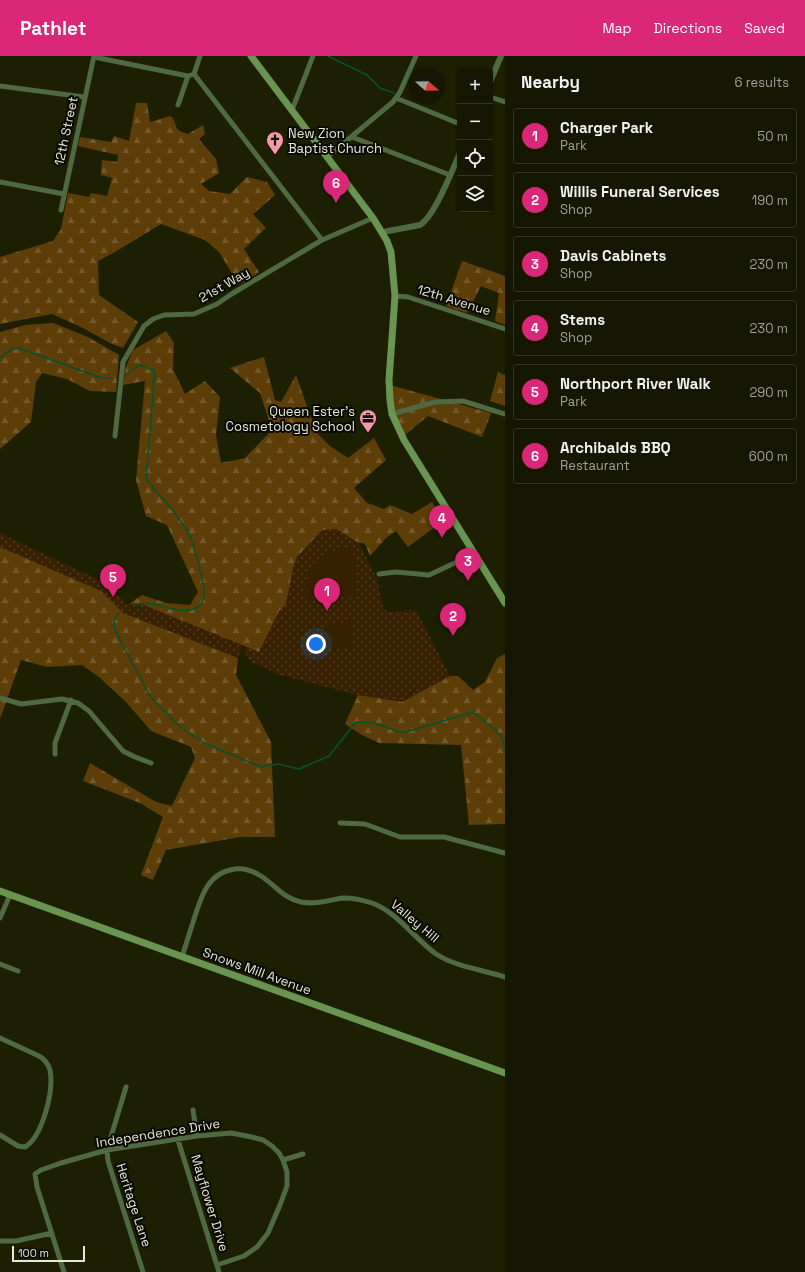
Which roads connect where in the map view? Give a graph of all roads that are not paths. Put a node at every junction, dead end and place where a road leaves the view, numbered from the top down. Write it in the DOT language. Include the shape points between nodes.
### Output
graph roads {
  1 [pos="94,56"];
  2 [pos="200,56"];
  3 [pos="252,56"];
  4 [pos="312,56"];
  5 [pos="416,56"];
  6 [pos="501,56"];
  7 [pos="194,74"];
  8 [pos="493,75"];
  9 [pos="188,76"];
  10 [pos="0,86"];
  11 [pos="84,97"];
  12 [pos="396,98"];
  13 [pos="493,98"];
  14 [pos="505,102"];
  15 [pos="178,105"];
  16 [pos="292,110"];
  17 [pos="457,123"];
  18 [pos="352,137"];
  19 [pos="327,157"];
  20 [pos="457,160"];
  21 [pos="450,175"];
  22 [pos="0,182"];
  23 [pos="64,194"];
  24 [pos="61,210"];
  25 [pos="373,218"];
  26 [pos="382,232"];
  27 [pos="322,240"];
  28 [pos="395,296"];
  29 [pos="505,329"];
  30 [pos="392,414"];
  31 [pos="505,414"];
  32 [pos="115,436"];
  33 [pos="474,554"];
  34 [pos="379,574"];
  35 [pos="505,603"];
  36 [pos="0,698"];
  37 [pos="71,700"];
  38 [pos="55,754"];
  39 [pos="151,763"];
  40 [pos="340,823"];
  41 [pos="505,853"];
  42 [pos="0,891"];
  43 [pos="10,895"];
  44 [pos="0,918"];
  45 [pos="182,957"];
  46 [pos="0,964"];
  47 [pos="18,971"];
  48 [pos="505,977"];
  49 [pos="0,1038"];
  50 [pos="505,1073"];
  51 [pos="126,1087"];
  52 [pos="193,1110"];
  53 [pos="0,1136"];
  54 [pos="197,1136"];
  55 [pos="178,1140"];
  56 [pos="107,1150"];
  57 [pos="303,1154"];
  58 [pos="283,1160"];
  59 [pos="52,1233"];
  60 [pos="0,1241"];
  61 [pos="217,1265"];
  62 [pos="64,1272"];
  63 [pos="143,1272"];
  64 [pos="219,1272"];
  1 -- 9 [label="street"];
  1 -- 11 [label="street, 12th Street"];
  2 -- 7 [label="street"];
  3 -- 16 [label="main road"];
  4 -- 16 [label="street"];
  5 -- 12 [label="street"];
  6 -- 8 [label="street"];
  7 -- 9 [label="street"];
  7 -- 27 [label="street"];
  9 -- 15 [label="street"];
  10 -- 11 [label="street"];
  11 -- 23 [label="street, 12th Street"];
  12 -- 17 [label="street"];
  12 -- 18 [label="street"];
  13 -- 14 [label="street"];
  16 -- 19 [label="main road"];
  18 -- 19 [label="street"];
  18 -- 21 [label="street"];
  19 -- 25 [label="main road"];
  20 -- 21 [label="street"];
  21 -- 26 [label="street" via="426,222"];
  22 -- 23 [label="street"];
  23 -- 24 [label="street, 12th Street"];
  25 -- 26 [label="main road"];
  25 -- 27 [label="street, 21st Way"];
  26 -- 28 [label="main road" via="391,252"];
  27 -- 32 [label="street, 21st Way" via="217,304 194,314 164,315 144,326 123,362"];
  28 -- 29 [label="street, 12th Avenue" via="408,297"];
  28 -- 30 [label="main road" via="388,380"];
  30 -- 31 [label="street" via="435,402 463,401"];
  30 -- 33 [label="main road" via="404,440"];
  33 -- 34 [label="street" via="429,575 396,572"];
  33 -- 35 [label="main road"];
  36 -- 37 [label="street" via="21,704 52,699"];
  37 -- 38 [label="street" via="55,743"];
  37 -- 39 [label="street" via="84,706 124,751"];
  40 -- 41 [label="street" via="365,824 400,837 444,837"];
  42 -- 43 [label="main road, Snows Mill Avenue"];
  43 -- 44 [label="street"];
  43 -- 45 [label="main road, Snows Mill Avenue"];
  45 -- 48 [label="street, Valley Hill" via="200,899 208,884 220,873 238,869 261,876 287,897 301,902 316,903 352,898 375,904 444,958"];
  45 -- 50 [label="main road, Snows Mill Avenue"];
  46 -- 47 [label="street"];
  49 -- 53 [label="street" via="44,1059 50,1070 49,1101 42,1123 31,1144 25,1147 18,1146"];
  51 -- 56 [label="street, Heritage Lane"];
  52 -- 54 [label="street, Mayflower Drive"];
  54 -- 55 [label="street, Independence Drive"];
  54 -- 58 [label="street, Independence Drive" via="231,1133 263,1140 272,1146"];
  55 -- 56 [label="street, Independence Drive"];
  55 -- 61 [label="street, Mayflower Drive"];
  56 -- 59 [label="street, Independence Drive" via="61,1163 35,1174 36,1187"];
  56 -- 63 [label="street, Heritage Lane" via="108,1161"];
  57 -- 58 [label="street"];
  58 -- 61 [label="street" via="287,1172 286,1186 268,1233 251,1252"];
  59 -- 60 [label="street"];
  59 -- 62 [label="street"];
  61 -- 64 [label="street, Mayflower Drive"];
}
